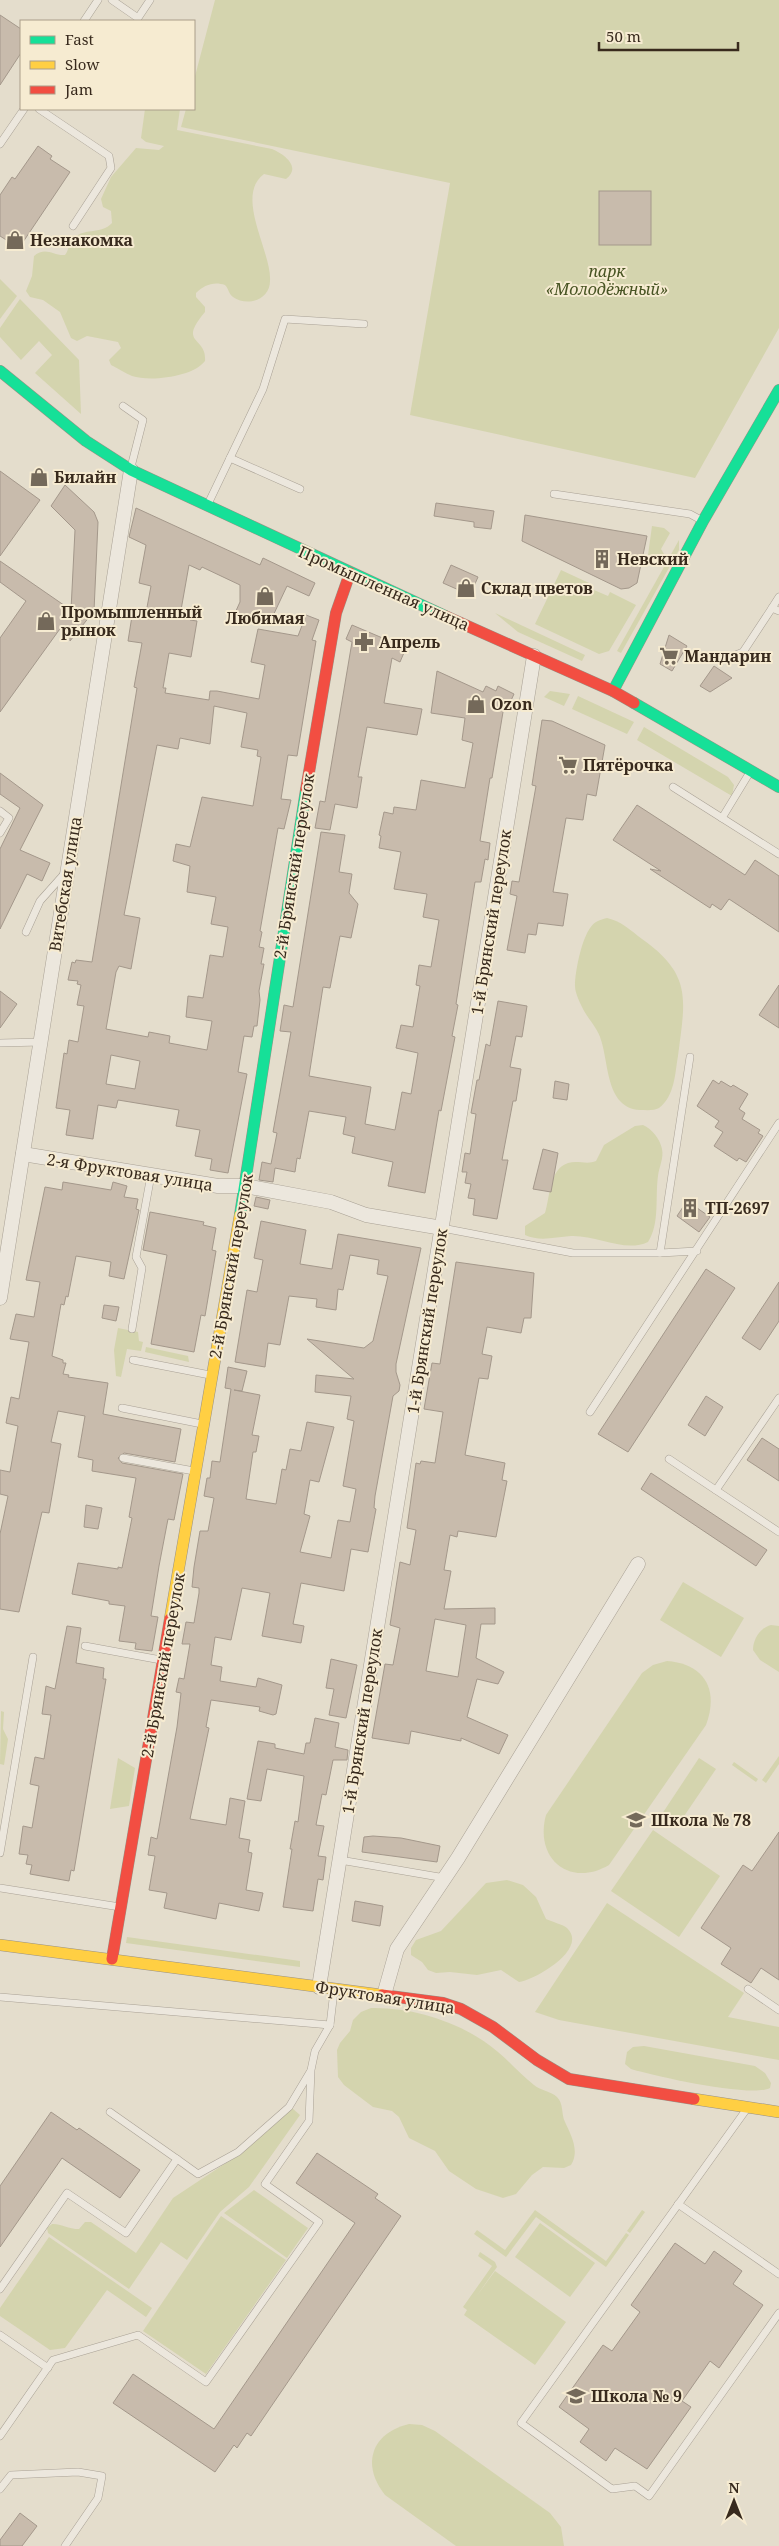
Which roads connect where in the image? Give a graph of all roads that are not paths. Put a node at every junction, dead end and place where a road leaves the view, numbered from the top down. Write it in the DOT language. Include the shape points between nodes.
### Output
graph roads {
  1 [pos="98,0"];
  2 [pos="112,0"];
  3 [pos="150,0"];
  4 [pos="85,20"];
  5 [pos="23,110"];
  6 [pos="40,110"];
  7 [pos="0,144"];
  8 [pos="73,226"];
  9 [pos="364,324"];
  10 [pos="0,371"];
  11 [pos="779,390"];
  12 [pos="123,406"];
  13 [pos="230,458"];
  14 [pos="130,470"];
  15 [pos="300,490"];
  16 [pos="554,494"];
  17 [pos="207,506"];
  18 [pos="704,521"];
  19 [pos="350,573"];
  20 [pos="779,596"];
  21 [pos="776,609"];
  22 [pos="534,656"];
  23 [pos="728,658"];
  24 [pos="613,691"];
  25 [pos="752,770"];
  26 [pos="673,787"];
  27 [pos="779,787"];
  28 [pos="0,811"];
  29 [pos="722,818"];
  30 [pos="0,834"];
  31 [pos="779,854"];
  32 [pos="67,871"];
  33 [pos="26,932"];
  34 [pos="40,1042"];
  35 [pos="0,1044"];
  36 [pos="690,1057"];
  37 [pos="779,1123"];
  38 [pos="23,1154"];
  39 [pos="152,1175"];
  40 [pos="245,1186"];
  41 [pos="442,1228"];
  42 [pos="697,1250"];
  43 [pos="660,1253"];
  44 [pos="0,1298"];
  45 [pos="132,1330"];
  46 [pos="133,1360"];
  47 [pos="213,1375"];
  48 [pos="779,1398"];
  49 [pos="122,1408"];
  50 [pos="590,1412"];
  51 [pos="204,1425"];
  52 [pos="123,1458"];
  53 [pos="669,1459"];
  54 [pos="196,1471"];
  55 [pos="716,1490"];
  56 [pos="779,1532"];
  57 [pos="638,1564"];
  58 [pos="85,1646"];
  59 [pos="33,1656"];
  60 [pos="164,1660"];
  61 [pos="1,1838"];
  62 [pos="0,1853"];
  63 [pos="340,1860"];
  64 [pos="445,1878"];
  65 [pos="0,1888"];
  66 [pos="121,1907"];
  67 [pos="0,1945"];
  68 [pos="112,1959"];
  69 [pos="319,1987"];
  70 [pos="334,1989"];
  71 [pos="748,1989"];
  72 [pos="384,1995"];
  73 [pos="0,1997"];
  74 [pos="779,2010"];
  75 [pos="330,2025"];
  76 [pos="311,2070"];
  77 [pos="748,2107"];
  78 [pos="110,2112"];
  79 [pos="779,2112"];
  80 [pos="177,2159"];
  81 [pos="678,2204"];
  82 [pos="779,2274"];
  83 [pos="0,2289"];
  84 [pos="779,2313"];
  85 [pos="0,2335"];
  86 [pos="48,2368"];
  87 [pos="0,2436"];
  88 [pos="0,2489"];
  89 [pos="65,2546"];
  1 -- 4 [label="lane"];
  2 -- 3 [label="lane" via="138,18"];
  5 -- 7 [label="lane"];
  6 -- 8 [label="lane" via="109,156 111,168"];
  9 -- 13 [label="lane" via="285,319 263,389"];
  10 -- 14 [label="street, Промышленная улица" via="86,441"];
  11 -- 18 [label="street"];
  12 -- 14 [label="lane" via="143,420"];
  13 -- 15 [label="lane"];
  13 -- 17 [label="lane"];
  14 -- 17 [label="street, Промышленная улица"];
  14 -- 32 [label="street, Витебская улица"];
  16 -- 18 [label="lane" via="690,514"];
  17 -- 19 [label="street, Промышленная улица"];
  18 -- 24 [label="street"];
  19 -- 22 [label="street, Промышленная улица"];
  19 -- 40 [label="street, 2-й Брянский переулок" via="336,613 331,642 290,882"];
  20 -- 21 [label="lane"];
  21 -- 23 [label="lane" via="743,652"];
  22 -- 24 [label="street, Промышленная улица"];
  22 -- 41 [label="street, 1-й Брянский переулок"];
  24 -- 25 [label="street, Промышленная улица"];
  25 -- 27 [label="street, Промышленная улица"];
  25 -- 29 [label="lane"];
  26 -- 29 [label="lane"];
  28 -- 30 [label="lane" via="9,818"];
  29 -- 31 [label="lane"];
  32 -- 33 [label="lane" via="40,901"];
  32 -- 34 [label="street, Витебская улица"];
  34 -- 35 [label="lane"];
  34 -- 38 [label="street, Витебская улица"];
  36 -- 43 [label="lane"];
  37 -- 42 [label="lane"];
  38 -- 39 [label="street, 2-я Фруктовая улица"];
  38 -- 44 [label="street, Витебская улица"];
  39 -- 40 [label="street, 2-я Фруктовая улица" via="218,1186"];
  39 -- 45 [label="lane" via="136,1257 142,1268"];
  40 -- 41 [label="street, 2-я Фруктовая улица" via="331,1202 366,1215"];
  40 -- 47 [label="street, 2-й Брянский переулок"];
  41 -- 43 [label="lane" via="573,1253"];
  41 -- 63 [label="street, 1-й Брянский переулок"];
  42 -- 43 [label="lane"];
  42 -- 50 [label="lane"];
  46 -- 47 [label="lane"];
  47 -- 51 [label="street, 2-й Брянский переулок"];
  48 -- 55 [label="lane"];
  49 -- 51 [label="lane"];
  51 -- 54 [label="street, 2-й Брянский переулок"];
  52 -- 54 [label="lane"];
  53 -- 55 [label="lane"];
  54 -- 60 [label="street, 2-й Брянский переулок"];
  55 -- 56 [label="lane"];
  57 -- 64 [label="street"];
  58 -- 60 [label="lane"];
  59 -- 61 [label="lane"];
  60 -- 66 [label="street, 2-й Брянский переулок"];
  61 -- 62 [label="lane"];
  63 -- 64 [label="lane"];
  63 -- 69 [label="street, 1-й Брянский переулок"];
  64 -- 72 [label="street" via="397,1949"];
  65 -- 66 [label="lane"];
  66 -- 68 [label="street, 2-й Брянский переулок"];
  67 -- 68 [label="street, Фруктовая улица"];
  68 -- 69 [label="street, Фруктовая улица"];
  69 -- 70 [label="street, Фруктовая улица"];
  70 -- 72 [label="street, Фруктовая улица"];
  70 -- 75 [label="lane"];
  71 -- 74 [label="lane"];
  72 -- 77 [label="street, Фруктовая улица" via="443,2003 473,2013 543,2065 569,2079"];
  73 -- 75 [label="lane"];
  75 -- 76 [label="lane" via="315,2051"];
  76 -- 80 [label="lane" via="290,2107 238,2152 198,2174"];
  76 -- 86 [label="lane" via="309,2121 265,2184 319,2222 206,2382 138,2335 53,2360"];
  77 -- 79 [label="street, Фруктовая улица"];
  77 -- 81 [label="lane"];
  78 -- 80 [label="lane"];
  80 -- 83 [label="lane" via="126,2233 67,2193"];
  81 -- 82 [label="lane"];
  81 -- 84 [label="lane" via="521,2423 612,2489 635,2486 649,2496"];
  85 -- 86 [label="lane"];
  86 -- 87 [label="lane"];
  88 -- 89 [label="lane" via="11,2475 78,2472 102,2476 98,2498"];
}
